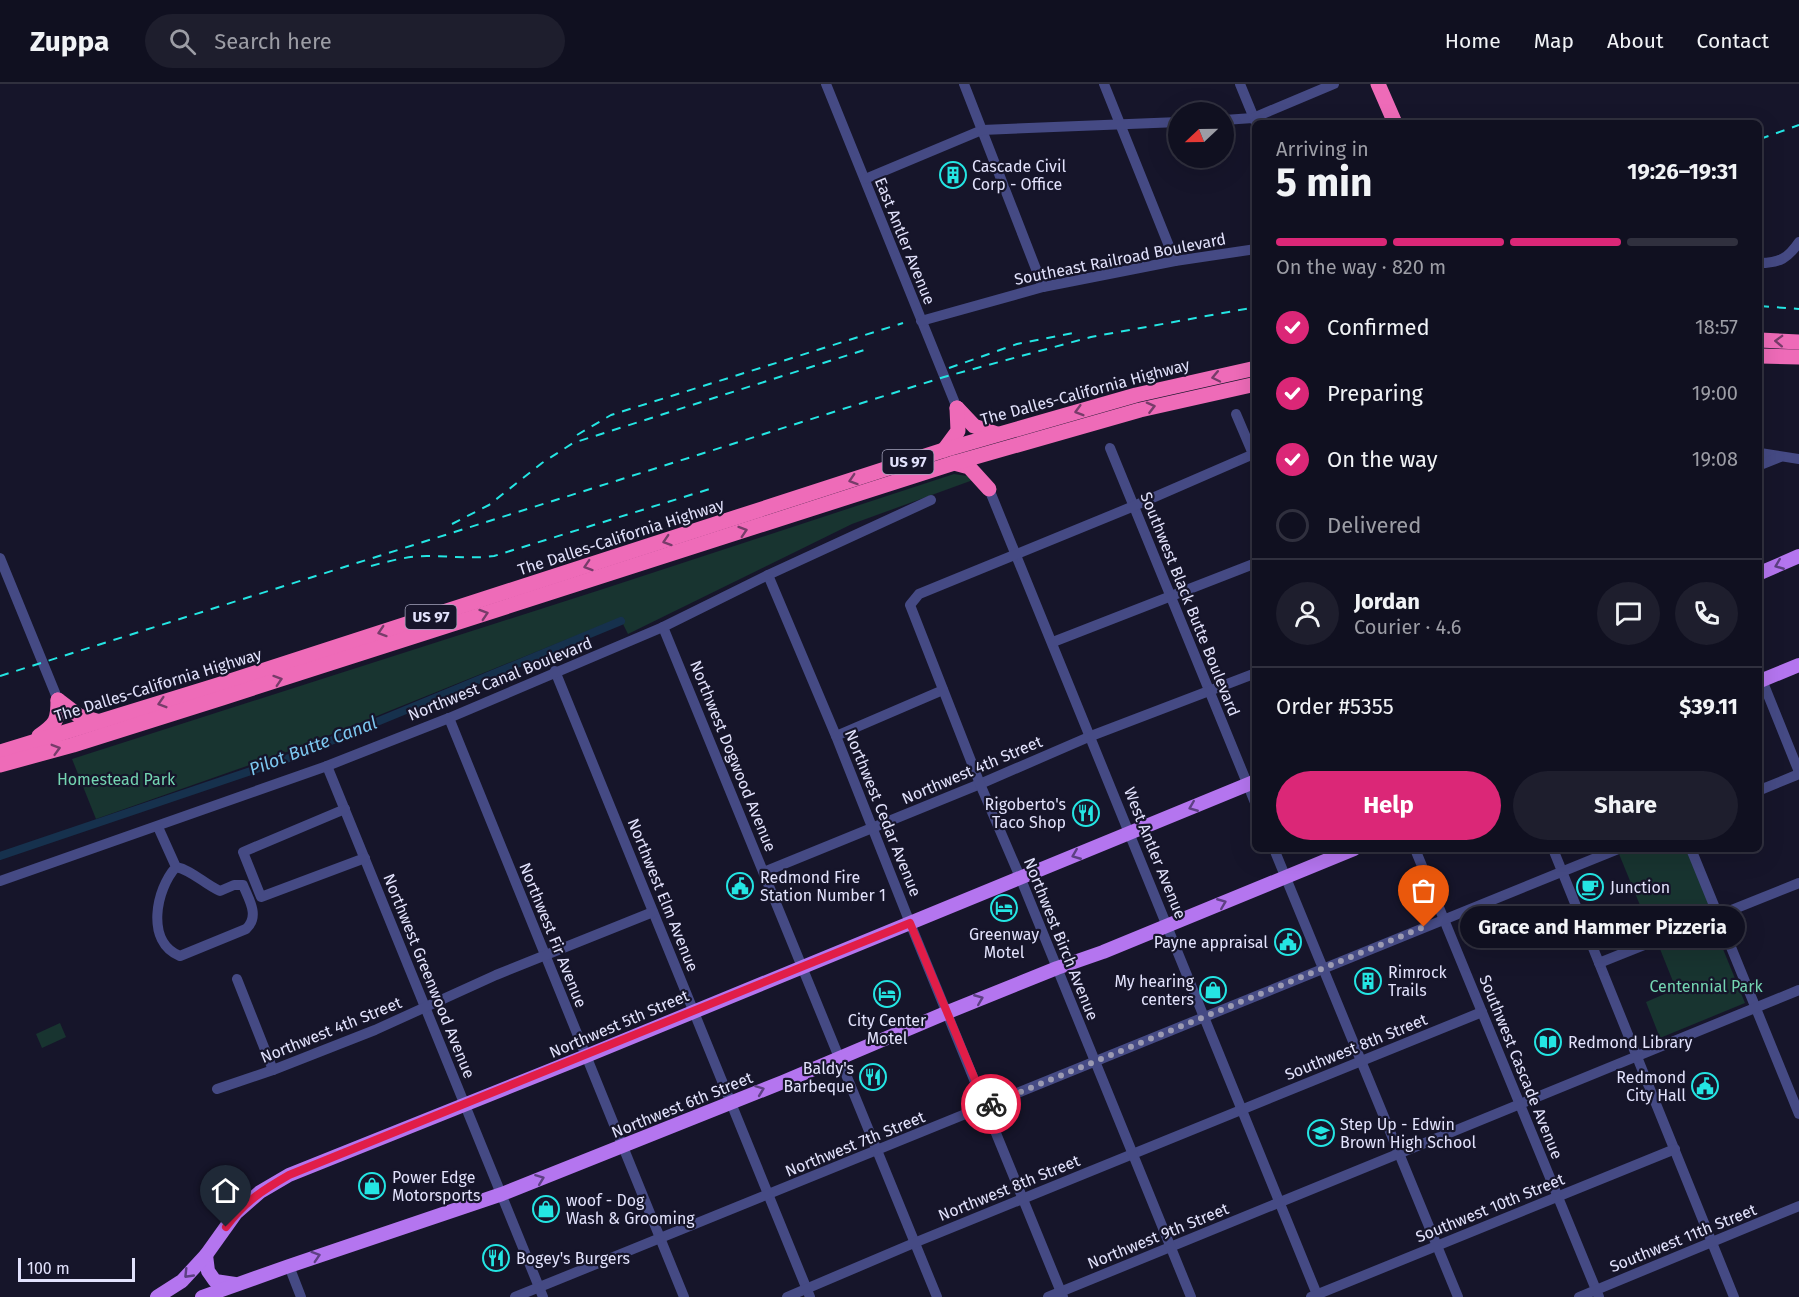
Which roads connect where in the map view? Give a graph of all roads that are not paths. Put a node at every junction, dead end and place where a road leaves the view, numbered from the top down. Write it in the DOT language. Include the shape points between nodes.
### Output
graph roads {
  1 [pos="826,84"];
  2 [pos="964,84"];
  3 [pos="1104,84"];
  4 [pos="1240,84"];
  5 [pos="1334,84"];
  6 [pos="1378,84"];
  7 [pos="1234,120"];
  8 [pos="1255,120"];
  9 [pos="1257,120"];
  10 [pos="1394,120"];
  11 [pos="1252,121"];
  12 [pos="1168,123"];
  13 [pos="1120,126"];
  14 [pos="982,130"];
  15 [pos="865,179"];
  16 [pos="1799,242"];
  17 [pos="1252,250"];
  18 [pos="1174,261"];
  19 [pos="1762,262"];
  20 [pos="1043,286"];
  21 [pos="921,321"];
  22 [pos="1762,340"];
  23 [pos="1799,342"];
  24 [pos="1762,356"];
  25 [pos="1799,357"];
  26 [pos="1252,369"];
  27 [pos="1252,385"];
  28 [pos="957,408"];
  29 [pos="1236,414"];
  30 [pos="998,434"];
  31 [pos="1110,448"];
  32 [pos="1252,449"];
  33 [pos="944,450"];
  34 [pos="999,450"];
  35 [pos="1762,453"];
  36 [pos="1783,456"];
  37 [pos="1252,457"];
  38 [pos="1799,459"];
  39 [pos="954,463"];
  40 [pos="1762,464"];
  41 [pos="989,489"];
  42 [pos="931,500"];
  43 [pos="1134,506"];
  44 [pos="1016,555"];
  45 [pos="1799,556"];
  46 [pos="0,558"];
  47 [pos="1252,565"];
  48 [pos="1762,572"];
  49 [pos="768,575"];
  50 [pos="1171,597"];
  51 [pos="663,627"];
  52 [pos="1053,642"];
  53 [pos="1799,665"];
  54 [pos="555,671"];
  55 [pos="1252,675"];
  56 [pos="1762,678"];
  57 [pos="1762,684"];
  58 [pos="942,690"];
  59 [pos="1210,691"];
  60 [pos="58,700"];
  61 [pos="449,718"];
  62 [pos="100,722"];
  63 [pos="836,736"];
  64 [pos="1091,736"];
  65 [pos="29,744"];
  66 [pos="0,752"];
  67 [pos="0,765"];
  68 [pos="327,766"];
  69 [pos="1799,773"];
  70 [pos="1251,783"];
  71 [pos="980,784"];
  72 [pos="1762,789"];
  73 [pos="345,809"];
  74 [pos="158,826"];
  75 [pos="873,828"];
  76 [pos="1130,833"];
  77 [pos="1275,852"];
  78 [pos="1347,852"];
  79 [pos="1416,852"];
  80 [pos="1554,852"];
  81 [pos="1611,852"];
  82 [pos="1692,852"];
  83 [pos="365,858"];
  84 [pos="176,867"];
  85 [pos="764,872"];
  86 [pos="1562,872"];
  87 [pos="1020,877"];
  88 [pos="1285,877"];
  89 [pos="0,881"];
  90 [pos="1799,883"];
  91 [pos="653,912"];
  92 [pos="1719,916"];
  93 [pos="1443,919"];
  94 [pos="910,923"];
  95 [pos="1168,926"];
  96 [pos="545,956"];
  97 [pos="1599,963"];
  98 [pos="803,966"];
  99 [pos="1057,968"];
  100 [pos="1324,969"];
  101 [pos="237,979"];
  102 [pos="1799,990"];
  103 [pos="426,1008"];
  104 [pos="1756,1008"];
  105 [pos="693,1010"];
  106 [pos="948,1012"];
  107 [pos="1482,1012"];
  108 [pos="1205,1017"];
  109 [pos="586,1056"];
  110 [pos="1637,1056"];
  111 [pos="840,1057"];
  112 [pos="1095,1062"];
  113 [pos="1361,1062"];
  114 [pos="273,1070"];
  115 [pos="217,1089"];
  116 [pos="1796,1100"];
  117 [pos="730,1101"];
  118 [pos="1520,1104"];
  119 [pos="465,1105"];
  120 [pos="986,1106"];
  121 [pos="1242,1109"];
  122 [pos="1799,1114"];
  123 [pos="623,1147"];
  124 [pos="1675,1149"];
  125 [pos="877,1150"];
  126 [pos="1132,1154"];
  127 [pos="1399,1154"];
  128 [pos="502,1194"];
  129 [pos="768,1195"];
  130 [pos="1558,1197"];
  131 [pos="1024,1198"];
  132 [pos="1279,1202"];
  133 [pos="1799,1206"];
  134 [pos="660,1239"];
  135 [pos="1712,1242"];
  136 [pos="914,1243"];
  137 [pos="1437,1246"];
  138 [pos="1170,1248"];
  139 [pos="206,1255"];
  140 [pos="288,1266"];
  141 [pos="238,1285"];
  142 [pos="541,1292"];
  143 [pos="808,1293"];
  144 [pos="1597,1293"];
  145 [pos="1062,1294"];
  146 [pos="1315,1296"];
  147 [pos="157,1297"];
  148 [pos="202,1297"];
  149 [pos="302,1297"];
  150 [pos="515,1297"];
  151 [pos="684,1297"];
  152 [pos="787,1297"];
  153 [pos="937,1297"];
  154 [pos="1048,1297"];
  155 [pos="1191,1297"];
  156 [pos="1458,1297"];
  157 [pos="1579,1297"];
  158 [pos="1734,1297"];
  1 -- 15 [label="street, East Antler Avenue"];
  2 -- 14 [label="street"];
  3 -- 13 [label="street"];
  4 -- 8 [label="street"];
  5 -- 9 [label="street"];
  6 -- 10 [label="highway"];
  7 -- 11 [label="street"];
  12 -- 13 [label="street"];
  13 -- 14 [label="street"];
  13 -- 18 [label="street"];
  14 -- 15 [label="street"];
  14 -- 20 [label="street"];
  15 -- 21 [label="street, East Antler Avenue"];
  16 -- 19 [label="street" via="1790,256"];
  17 -- 18 [label="street, Southeast Railroad Boulevard"];
  18 -- 20 [label="street, Southeast Railroad Boulevard"];
  20 -- 21 [label="street, Southeast Railroad Boulevard"];
  21 -- 28 [label="street, East Antler Avenue"];
  23 -- 22 [label="highway, one-way"];
  24 -- 25 [label="highway"];
  26 -- 30 [label="highway, The Dalles-California Highway / US 97, one-way" via="1136,395"];
  34 -- 27 [label="highway, The Dalles-California Highway / US 97, one-way" via="1140,410"];
  28 -- 30 [label="highway" via="974,426"];
  28 -- 33 [label="highway" via="958,431"];
  29 -- 32 [label="street"];
  30 -- 33 [label="highway, The Dalles-California Highway / US 97"];
  31 -- 43 [label="street, Southwest Black Butte Boulevard"];
  33 -- 62 [label="highway, The Dalles-California Highway / US 97, one-way"];
  34 -- 39 [label="highway, The Dalles-California Highway / US 97"];
  34 -- 41 [label="highway" via="987,468"];
  35 -- 36 [label="street"];
  36 -- 38 [label="street"];
  36 -- 40 [label="street"];
  37 -- 43 [label="street"];
  39 -- 41 [label="highway" via="969,467"];
  67 -- 39 [label="highway, The Dalles-California Highway / US 97, one-way" via="222,698"];
  41 -- 44 [label="street, West Antler Avenue"];
  42 -- 49 [label="street, Northwest Canal Boulevard"];
  43 -- 44 [label="street"];
  43 -- 50 [label="street, Southwest Black Butte Boulevard"];
  44 -- 52 [label="street, West Antler Avenue"];
  44 -- 58 [label="street, Northwest Birch Avenue" via="919,594 910,605"];
  45 -- 48 [label="main road, one-way"];
  46 -- 60 [label="street"];
  47 -- 50 [label="street"];
  49 -- 51 [label="street, Northwest Canal Boulevard"];
  49 -- 63 [label="street, Northwest Cedar Avenue"];
  50 -- 52 [label="street"];
  50 -- 59 [label="street, Southwest Black Butte Boulevard"];
  51 -- 54 [label="street, Northwest Canal Boulevard"];
  51 -- 85 [label="street, Northwest Dogwood Avenue"];
  52 -- 64 [label="street, West Antler Avenue"];
  53 -- 56 [label="main road"];
  54 -- 61 [label="street, Northwest Canal Boulevard"];
  54 -- 91 [label="street, Northwest Elm Avenue"];
  55 -- 59 [label="street, Northwest 4th Street"];
  57 -- 69 [label="street"];
  58 -- 63 [label="street"];
  58 -- 71 [label="street, Northwest Birch Avenue"];
  59 -- 64 [label="street, Northwest 4th Street"];
  59 -- 70 [label="street, Southwest Black Butte Boulevard"];
  60 -- 62 [label="highway" via="79,716"];
  60 -- 65 [label="highway" via="54,726"];
  61 -- 68 [label="street, Northwest Canal Boulevard"];
  61 -- 96 [label="street, Northwest Fir Avenue"];
  62 -- 65 [label="highway, The Dalles-California Highway / US 97"];
  63 -- 75 [label="street, Northwest Cedar Avenue"];
  64 -- 71 [label="street, Northwest 4th Street"];
  64 -- 76 [label="street, West Antler Avenue"];
  65 -- 66 [label="highway, The Dalles-California Highway / US 97"];
  68 -- 73 [label="street, Northwest Greenwood Avenue"];
  68 -- 74 [label="street, Northwest Canal Boulevard"];
  69 -- 72 [label="street"];
  70 -- 76 [label="main road, Northwest 5th Street, one-way"];
  71 -- 75 [label="street, Northwest 4th Street"];
  71 -- 87 [label="street, Northwest Birch Avenue"];
  73 -- 83 [label="street, Northwest Greenwood Avenue"];
  73 -- 83 [label="street" via="243,852 261,897"];
  74 -- 84 [label="street"];
  74 -- 89 [label="street, Northwest Canal Boulevard"];
  75 -- 85 [label="street, Northwest 4th Street"];
  75 -- 94 [label="street, Northwest Cedar Avenue"];
  76 -- 87 [label="main road, Northwest 5th Street, one-way"];
  76 -- 95 [label="street, West Antler Avenue"];
  77 -- 88 [label="street"];
  78 -- 88 [label="main road, Northwest 6th Street"];
  79 -- 93 [label="street, Southwest Cascade Avenue"];
  80 -- 86 [label="street"];
  81 -- 86 [label="street, Northwest 7th Street"];
  82 -- 92 [label="street"];
  83 -- 103 [label="street, Northwest Greenwood Avenue"];
  84 -- 84 [label="street" via="166,878 156,924 174,954 180,956 252,923 254,913 243,885 220,891 186,869"];
  85 -- 98 [label="street, Northwest Dogwood Avenue"];
  86 -- 93 [label="street, Northwest 7th Street"];
  86 -- 97 [label="street"];
  87 -- 94 [label="main road, Northwest 5th Street"];
  87 -- 99 [label="street, Northwest Birch Avenue"];
  95 -- 88 [label="main road, Northwest 6th Street, one-way"];
  88 -- 100 [label="street"];
  90 -- 92 [label="street"];
  91 -- 96 [label="street, Northwest 4th Street"];
  91 -- 105 [label="street, Northwest Elm Avenue"];
  92 -- 97 [label="street"];
  92 -- 104 [label="street"];
  93 -- 100 [label="street, Northwest 7th Street"];
  93 -- 107 [label="street, Southwest Cascade Avenue"];
  94 -- 98 [label="main road, Northwest 5th Street"];
  94 -- 106 [label="street, Northwest Cedar Avenue"];
  95 -- 99 [label="main road, Northwest 6th Street"];
  95 -- 108 [label="street, West Antler Avenue"];
  96 -- 103 [label="street, Northwest 4th Street"];
  96 -- 109 [label="street, Northwest Fir Avenue"];
  97 -- 110 [label="street"];
  98 -- 105 [label="main road, Northwest 5th Street"];
  98 -- 111 [label="street, Northwest Dogwood Avenue"];
  106 -- 99 [label="main road, Northwest 6th Street, one-way"];
  99 -- 112 [label="street, Northwest Birch Avenue"];
  100 -- 108 [label="street, Northwest 7th Street"];
  100 -- 113 [label="street"];
  101 -- 114 [label="street"];
  102 -- 104 [label="street, Northwest 9th Street"];
  103 -- 114 [label="street, Northwest 4th Street"];
  103 -- 119 [label="street, Northwest Greenwood Avenue"];
  104 -- 110 [label="street, Northwest 9th Street"];
  104 -- 116 [label="street"];
  105 -- 109 [label="main road, Northwest 5th Street"];
  105 -- 117 [label="street, Northwest Elm Avenue"];
  106 -- 111 [label="main road, Northwest 6th Street"];
  106 -- 120 [label="street, Northwest Cedar Avenue"];
  107 -- 113 [label="street, Southwest 8th Street"];
  107 -- 118 [label="street, Southwest Cascade Avenue"];
  108 -- 112 [label="street, Northwest 7th Street"];
  108 -- 121 [label="street, West Antler Avenue"];
  109 -- 119 [label="main road, Northwest 5th Street"];
  109 -- 123 [label="street, Northwest Fir Avenue"];
  110 -- 118 [label="street, Northwest 9th Street"];
  110 -- 124 [label="street"];
  117 -- 111 [label="main road, Northwest 6th Street, one-way"];
  111 -- 125 [label="street, Northwest Dogwood Avenue"];
  112 -- 120 [label="street, Northwest 7th Street"];
  112 -- 126 [label="street, Northwest Birch Avenue"];
  113 -- 121 [label="street, Southwest 8th Street"];
  113 -- 127 [label="street"];
  114 -- 115 [label="street, Northwest 4th Street"];
  116 -- 122 [label="street"];
  117 -- 123 [label="main road, Northwest 6th Street"];
  117 -- 129 [label="street, Northwest Elm Avenue"];
  118 -- 127 [label="street, Northwest 9th Street"];
  118 -- 130 [label="street, Southwest Cascade Avenue"];
  119 -- 128 [label="street, Northwest Greenwood Avenue"];
  119 -- 139 [label="main road, Northwest 5th Street" via="289,1175 260,1192 236,1213"];
  120 -- 125 [label="street, Northwest 7th Street"];
  120 -- 131 [label="street, Northwest Cedar Avenue"];
  121 -- 126 [label="street, Northwest 8th Street"];
  121 -- 132 [label="street, West Antler Avenue"];
  128 -- 123 [label="main road, Northwest 6th Street, one-way"];
  123 -- 134 [label="street, Northwest Fir Avenue"];
  124 -- 130 [label="street, Southwest 10th Street"];
  124 -- 135 [label="street"];
  125 -- 129 [label="street, Northwest 7th Street"];
  125 -- 136 [label="street, Northwest Dogwood Avenue"];
  126 -- 131 [label="street, Northwest 8th Street"];
  126 -- 138 [label="street, Northwest Birch Avenue"];
  127 -- 132 [label="street, Northwest 9th Street"];
  127 -- 137 [label="street"];
  140 -- 128 [label="main road, Northwest 6th Street, one-way"];
  128 -- 142 [label="street, Northwest Greenwood Avenue"];
  129 -- 134 [label="street, Northwest 7th Street"];
  129 -- 143 [label="street, Northwest Elm Avenue"];
  130 -- 137 [label="street, Southwest 10th Street"];
  130 -- 144 [label="street, Southwest Cascade Avenue"];
  131 -- 136 [label="street, Northwest 8th Street"];
  131 -- 145 [label="street, Northwest Cedar Avenue"];
  132 -- 138 [label="street, Northwest 9th Street"];
  132 -- 146 [label="street, West Antler Avenue"];
  133 -- 135 [label="street, Southwest 11th Street"];
  134 -- 142 [label="street, Northwest 7th Street"];
  134 -- 151 [label="street, Northwest Fir Avenue"];
  135 -- 144 [label="street, Southwest 11th Street"];
  135 -- 158 [label="street"];
  136 -- 143 [label="street, Northwest 8th Street"];
  136 -- 153 [label="street, Northwest Dogwood Avenue"];
  137 -- 146 [label="street, Southwest 10th Street"];
  137 -- 156 [label="street"];
  138 -- 145 [label="street, Northwest 9th Street"];
  138 -- 155 [label="street, Northwest Birch Avenue"];
  139 -- 141 [label="main road" via="208,1271 215,1281"];
  139 -- 147 [label="main road, Northwest 5th Street, one-way" via="182,1281"];
  140 -- 141 [label="main road, Northwest 6th Street"];
  140 -- 149 [label="street"];
  141 -- 148 [label="main road, Northwest 6th Street"];
  142 -- 150 [label="street, Northwest 7th Street"];
  143 -- 152 [label="street, Northwest 8th Street"];
  144 -- 157 [label="street, Southwest 11th Street"];
  145 -- 154 [label="street, Northwest 9th Street"];
}
